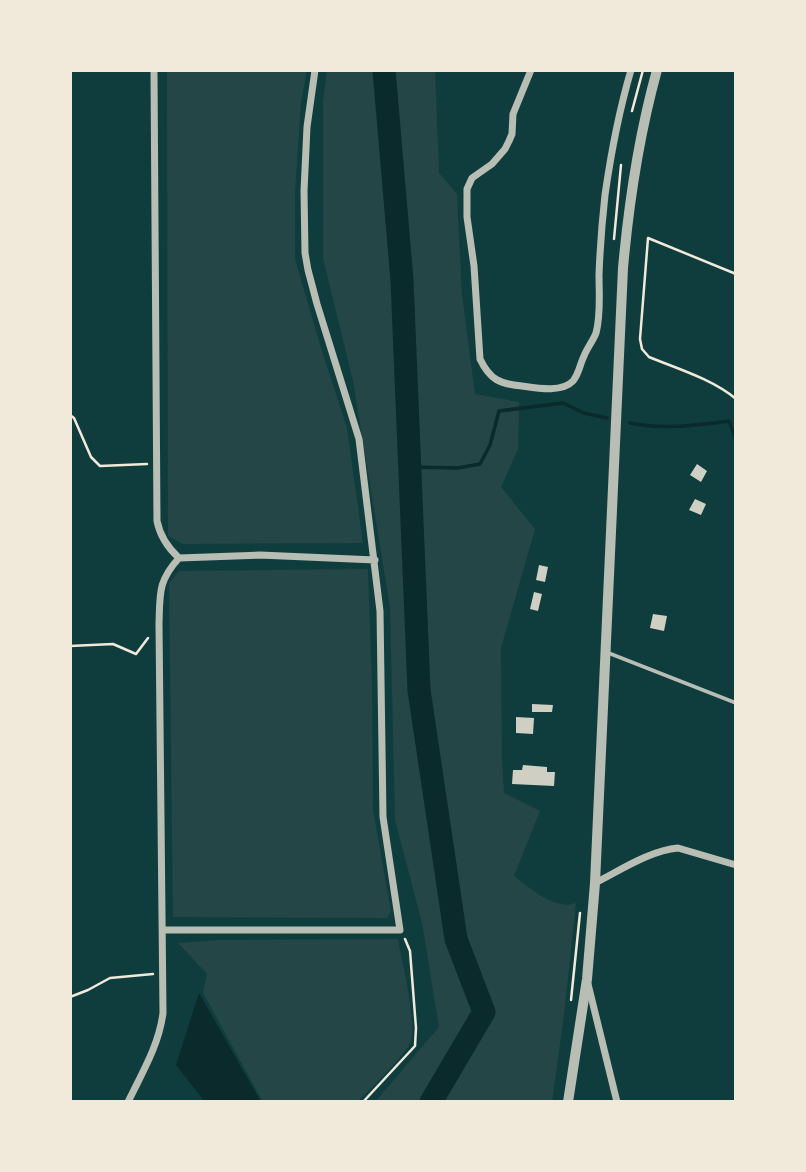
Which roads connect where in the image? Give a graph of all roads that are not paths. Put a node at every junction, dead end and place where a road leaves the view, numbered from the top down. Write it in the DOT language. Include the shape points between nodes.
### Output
graph roads {
  1 [pos="315,70"];
  2 [pos="531,70"];
  3 [pos="631,70"];
  4 [pos="657,70"];
  5 [pos="154,73"];
  6 [pos="180,558"];
  7 [pos="375,560"];
  8 [pos="604,651"];
  9 [pos="736,703"];
  10 [pos="736,864"];
  11 [pos="595,883"];
  12 [pos="163,930"];
  13 [pos="587,979"];
  14 [pos="128,1102"];
  15 [pos="568,1102"];
  16 [pos="617,1102"];
  1 -- 7 [label="street" via="307,127 305,253 359,439"];
  2 -- 3 [label="street" via="505,149 470,182 467,217 480,359 498,380 548,388 572,382 595,335 605,193"];
  4 -- 8 [label="street" via="631,199 623,268"];
  5 -- 6 [label="street" via="157,521 159,532"];
  6 -- 7 [label="street" via="260,555"];
  6 -- 12 [label="street" via="162,585 159,624"];
  7 -- 12 [label="street" via="381,636 381,793 400,930"];
  8 -- 9 [label="lane"];
  8 -- 11 [label="street"];
  10 -- 11 [label="street" via="668,849"];
  11 -- 13 [label="street"];
  12 -- 14 [label="street" via="161,1028"];
  13 -- 15 [label="street"];
  13 -- 16 [label="street"];
}
